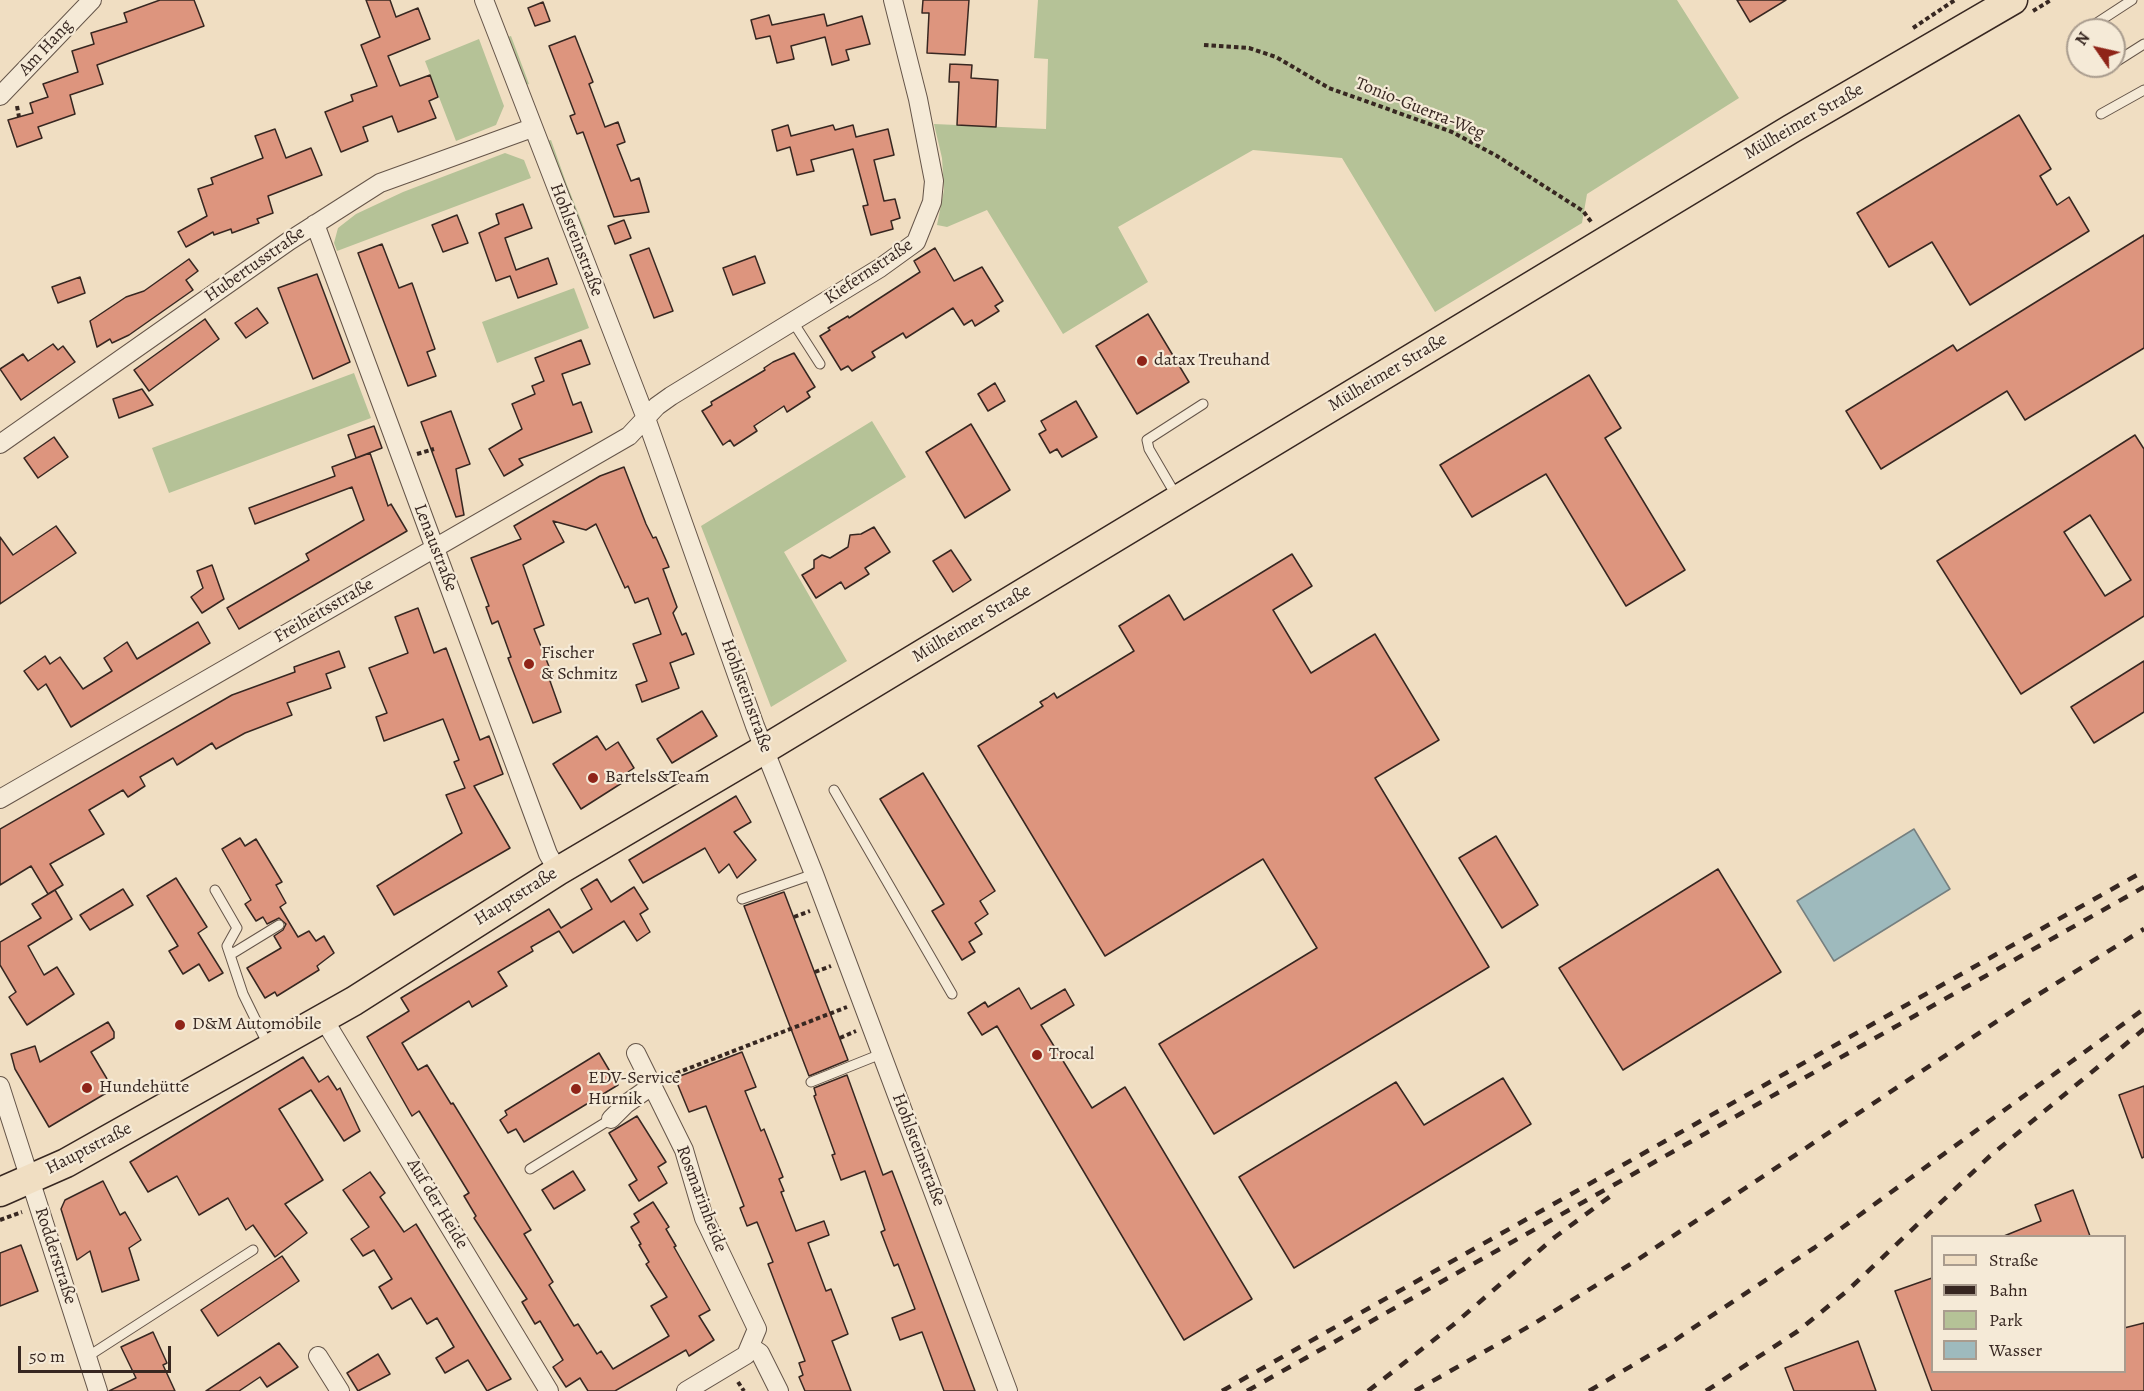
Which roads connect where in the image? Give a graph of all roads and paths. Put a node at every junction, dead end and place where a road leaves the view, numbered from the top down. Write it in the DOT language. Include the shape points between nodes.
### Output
graph roads {
  1 [pos="92,0"];
  2 [pos="484,0"];
  3 [pos="892,0"];
  4 [pos="2013,0"];
  5 [pos="2132,0"];
  6 [pos="2104,18"];
  7 [pos="2144,44"];
  8 [pos="1204,45"];
  9 [pos="2126,55"];
  10 [pos="2144,90"];
  11 [pos="0,96"];
  12 [pos="2101,114"];
  13 [pos="532,128"];
  14 [pos="315,224"];
  15 [pos="1604,241"];
  16 [pos="793,322"];
  17 [pos="820,364"];
  18 [pos="1203,404"];
  19 [pos="647,421"];
  20 [pos="0,444"];
  21 [pos="1178,500"];
  22 [pos="434,547"];
  23 [pos="765,749"];
  24 [pos="834,790"];
  25 [pos="0,799"];
  26 [pos="558,871"];
  27 [pos="814,874"];
  28 [pos="215,890"];
  29 [pos="742,899"];
  30 [pos="279,925"];
  31 [pos="230,955"];
  32 [pos="952,994"];
  33 [pos="862,1002"];
  34 [pos="323,1018"];
  35 [pos="270,1050"];
  36 [pos="636,1053"];
  37 [pos="881,1054"];
  38 [pos="811,1082"];
  39 [pos="653,1085"];
  40 [pos="0,1086"];
  41 [pos="611,1119"];
  42 [pos="530,1169"];
  43 [pos="30,1179"];
  44 [pos="0,1192"];
  45 [pos="253,1250"];
  46 [pos="751,1347"];
  47 [pos="318,1356"];
  48 [pos="87,1357"];
  49 [pos="98,1391"];
  50 [pos="340,1391"];
  51 [pos="549,1391"];
  52 [pos="686,1391"];
  53 [pos="779,1391"];
  54 [pos="1008,1391"];
  1 -- 11 [label="street, Am Hang"];
  2 -- 13 [label="street, Hohlsteinstraße"];
  3 -- 16 [label="street, Kiefernstraße" via="918,99 934,181 932,202 916,242"];
  4 -- 15 [label="main road, Mülheimer Straße"];
  5 -- 6 [label="lane"];
  7 -- 9 [label="lane"];
  8 -- 15 [label="path, Tonio-Guerra-Weg" via="1249,48 1276,57 1329,88 1464,138 1583,211"];
  10 -- 12 [label="lane"];
  13 -- 14 [label="street, Hubertusstraße" via="380,183"];
  13 -- 19 [label="street, Hohlsteinstraße"];
  14 -- 20 [label="street, Hubertusstraße"];
  14 -- 22 [label="street, Lenaustraße"];
  15 -- 21 [label="main road, Mülheimer Straße"];
  16 -- 17 [label="lane"];
  16 -- 19 [label="street, Kiefernstraße" via="671,396 657,406"];
  18 -- 21 [label="lane" via="1147,440"];
  19 -- 22 [label="street, Freiheitsstraße" via="630,436"];
  19 -- 23 [label="street, Hohlsteinstraße"];
  21 -- 23 [label="main road, Mülheimer Straße"];
  22 -- 25 [label="street, Freiheitsstraße"];
  22 -- 26 [label="street, Lenaustraße" via="548,854"];
  23 -- 26 [label="main road, Hauptstraße"];
  23 -- 27 [label="street, Hohlsteinstraße"];
  24 -- 32 [label="lane"];
  26 -- 34 [label="main road, Hauptstraße"];
  27 -- 29 [label="lane"];
  27 -- 33 [label="street, Hohlsteinstraße"];
  28 -- 31 [label="lane" via="237,928 227,946"];
  30 -- 31 [label="lane"];
  31 -- 35 [label="lane" via="243,994"];
  33 -- 37 [label="street, Hohlsteinstraße"];
  33 -- 39 [label="path"];
  34 -- 35 [label="main road, Hauptstraße"];
  34 -- 51 [label="street, Auf der Heide"];
  35 -- 43 [label="main road, Hauptstraße"];
  36 -- 39 [label="street, Rosmarinheide"];
  37 -- 38 [label="lane"];
  37 -- 54 [label="street, Hohlsteinstraße"];
  39 -- 41 [label="street"];
  39 -- 46 [label="street, Rosmarinheide" via="684,1150 705,1218 757,1329"];
  40 -- 43 [label="street, Rodderstraße"];
  41 -- 42 [label="lane"];
  43 -- 44 [label="main road, Hauptstraße"];
  43 -- 48 [label="street, Rodderstraße"];
  45 -- 48 [label="lane"];
  46 -- 52 [label="street" via="746,1355"];
  46 -- 53 [label="street" via="760,1353"];
  47 -- 50 [label="street"];
  48 -- 49 [label="street, Rodderstraße"];
}
